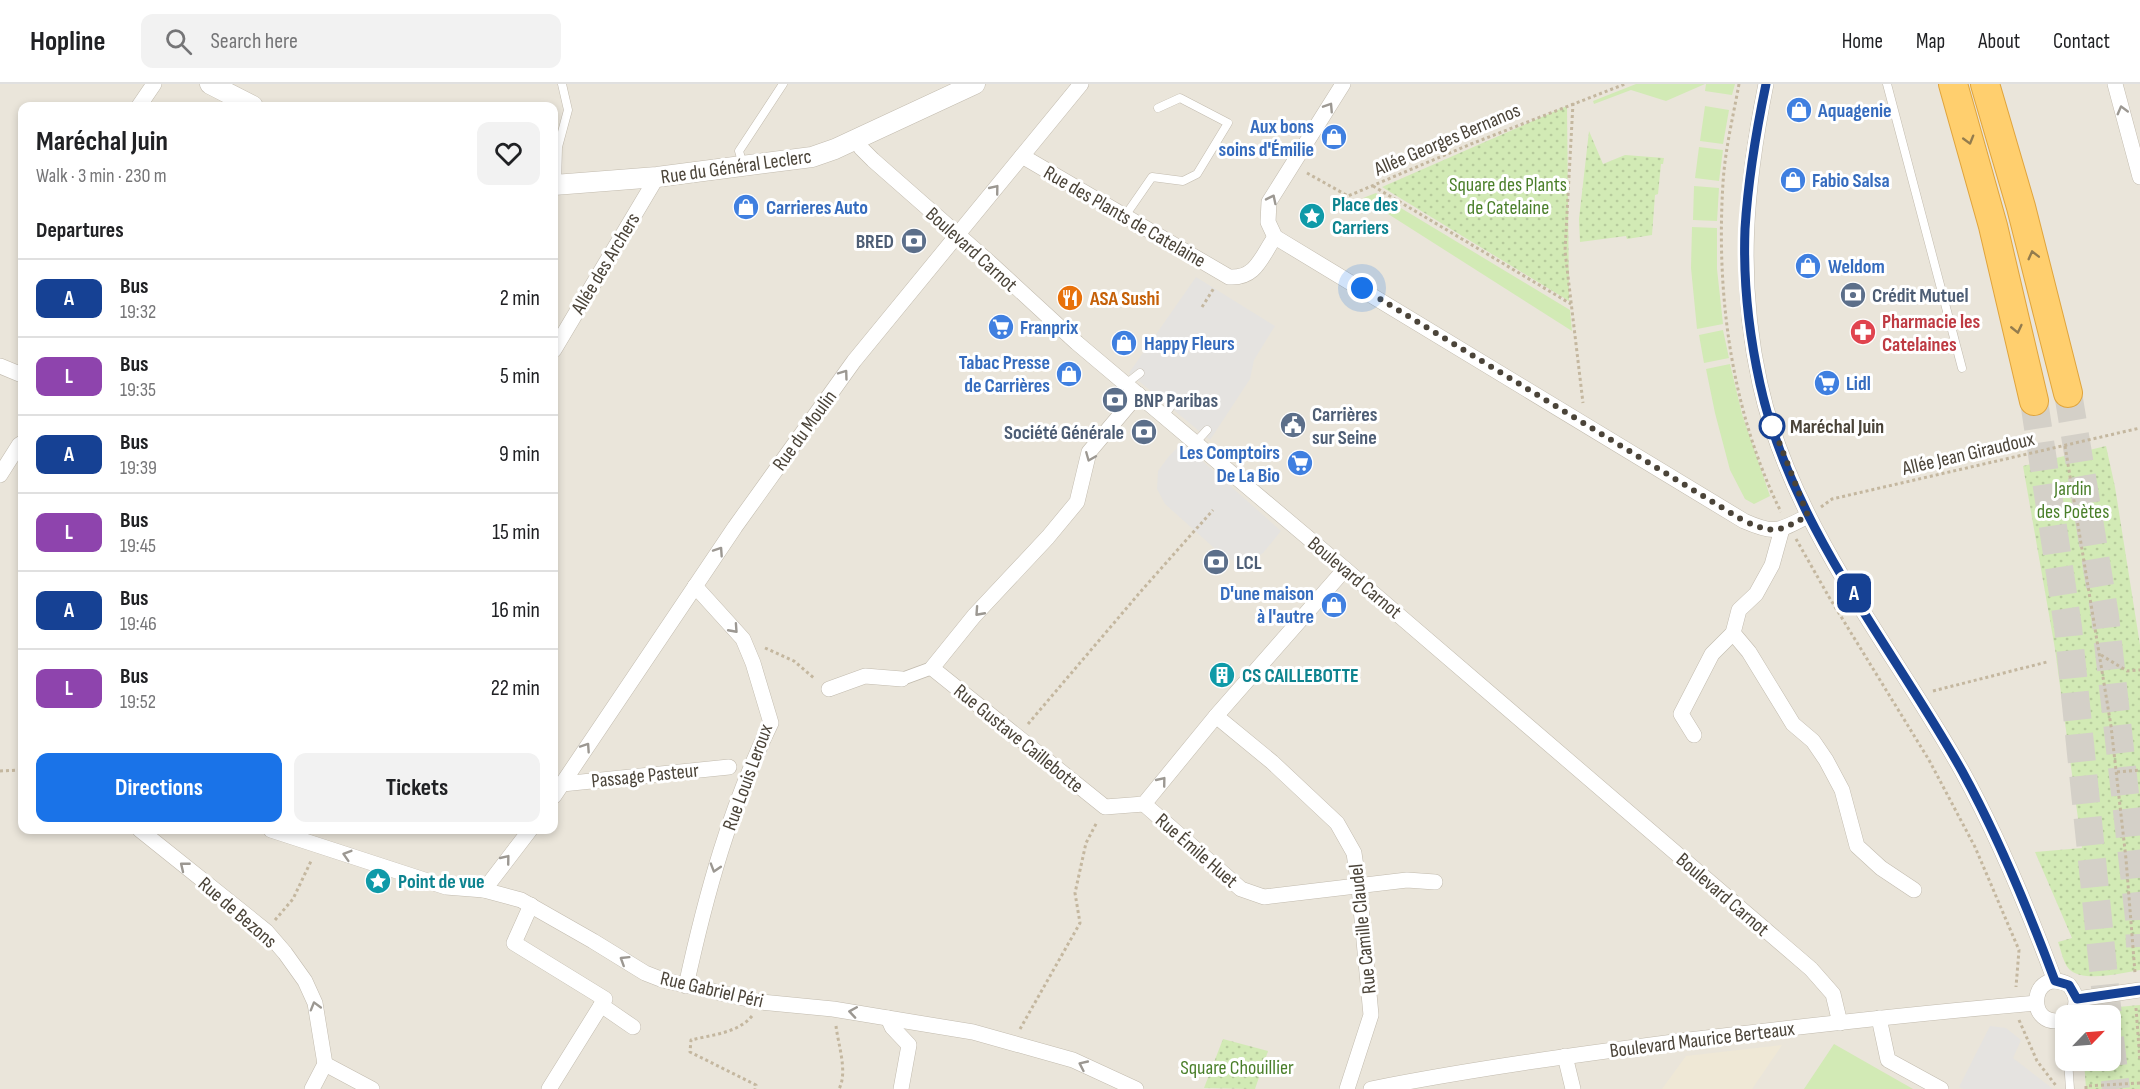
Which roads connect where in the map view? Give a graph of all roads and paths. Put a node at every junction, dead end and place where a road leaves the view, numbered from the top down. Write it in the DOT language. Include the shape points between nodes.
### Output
graph roads {
  1 [pos="154,84"];
  2 [pos="210,84"];
  3 [pos="562,84"];
  4 [pos="783,84"];
  5 [pos="975,84"];
  6 [pos="1081,84"];
  7 [pos="1343,84"];
  8 [pos="1625,84"];
  9 [pos="1766,84"];
  10 [pos="1887,84"];
  11 [pos="1953,84"];
  12 [pos="1985,84"];
  13 [pos="2115,84"];
  14 [pos="142,102"];
  15 [pos="246,102"];
  16 [pos="1573,103"];
  17 [pos="1158,108"];
  18 [pos="857,138"];
  19 [pos="1468,139"];
  20 [pos="1471,144"];
  21 [pos="558,147"];
  22 [pos="1022,156"];
  23 [pos="1292,165"];
  24 [pos="744,166"];
  25 [pos="657,177"];
  26 [pos="2140,177"];
  27 [pos="558,184"];
  28 [pos="1373,186"];
  29 [pos="1125,216"];
  30 [pos="958,234"];
  31 [pos="1275,237"];
  32 [pos="1226,275"];
  33 [pos="1571,304"];
  34 [pos="1202,306"];
  35 [pos="558,343"];
  36 [pos="0,366"];
  37 [pos="1962,368"];
  38 [pos="18,373"];
  39 [pos="1140,373"];
  40 [pos="1132,389"];
  41 [pos="2068,393"];
  42 [pos="2034,401"];
  43 [pos="1174,402"];
  44 [pos="1164,416"];
  45 [pos="1585,424"];
  46 [pos="2140,428"];
  47 [pos="1207,430"];
  48 [pos="1196,442"];
  49 [pos="2065,446"];
  50 [pos="18,447"];
  51 [pos="0,475"];
  52 [pos="1213,510"];
  53 [pos="1808,516"];
  54 [pos="1785,527"];
  55 [pos="1345,569"];
  56 [pos="695,586"];
  57 [pos="1732,633"];
  58 [pos="746,645"];
  59 [pos="2100,655"];
  60 [pos="2047,662"];
  61 [pos="932,668"];
  62 [pos="2140,670"];
  63 [pos="902,679"];
  64 [pos="829,689"];
  65 [pos="1916,695"];
  66 [pos="1216,716"];
  67 [pos="1694,735"];
  68 [pos="1018,737"];
  69 [pos="729,767"];
  70 [pos="18,770"];
  71 [pos="2140,770"];
  72 [pos="0,771"];
  73 [pos="2117,772"];
  74 [pos="558,790"];
  75 [pos="1144,804"];
  76 [pos="1105,807"];
  77 [pos="145,834"];
  78 [pos="283,834"];
  79 [pos="527,834"];
  80 [pos="318,846"];
  81 [pos="1434,882"];
  82 [pos="1359,887"];
  83 [pos="484,890"];
  84 [pos="1914,890"];
  85 [pos="531,905"];
  86 [pos="266,931"];
  87 [pos="2055,981"];
  88 [pos="686,986"];
  89 [pos="2138,990"];
  90 [pos="2077,999"];
  91 [pos="761,1002"];
  92 [pos="2036,1003"];
  93 [pos="601,1005"];
  94 [pos="2014,1005"];
  95 [pos="2076,1005"];
  96 [pos="2136,1008"];
  97 [pos="833,1009"];
  98 [pos="888,1018"];
  99 [pos="1879,1018"];
  100 [pos="2055,1018"];
  101 [pos="1840,1023"];
  102 [pos="633,1027"];
  103 [pos="1012,1042"];
  104 [pos="1565,1056"];
  105 [pos="2140,1061"];
  106 [pos="325,1064"];
  107 [pos="2069,1071"];
  108 [pos="2140,1083"];
  109 [pos="312,1089"];
  110 [pos="372,1089"];
  111 [pos="549,1089"];
  112 [pos="755,1089"];
  113 [pos="839,1089"];
  114 [pos="902,1089"];
  115 [pos="1137,1089"];
  116 [pos="1347,1089"];
  117 [pos="1371,1089"];
  118 [pos="1573,1089"];
  119 [pos="1941,1089"];
  120 [pos="2061,1089"];
  121 [pos="2070,1089"];
  122 [pos="2086,1089"];
  1 -- 14 [label="street"];
  2 -- 15 [label="street"];
  3 -- 21 [label="lane" via="568,110"];
  4 -- 24 [label="lane" via="739,152"];
  5 -- 18 [label="street, Rue du Général Leclerc"];
  6 -- 22 [label="street, Rue du Moulin"];
  23 -- 7 [label="street, one-way"];
  8 -- 16 [label="path, Allée Georges Bernanos"];
  9 -- 53 [label="street" via="1745,230 1750,329 1775,435"];
  10 -- 37 [label="lane"];
  11 -- 42 [label="highway, one-way" via="1993,226"];
  41 -- 12 [label="highway, one-way"];
  26 -- 13 [label="street, one-way"];
  16 -- 20 [label="path, Allée Georges Bernanos"];
  16 -- 33 [label="path" via="1565,251"];
  17 -- 29 [label="lane" via="1180,98 1228,123 1197,174 1183,182 1152,177"];
  18 -- 24 [label="street, Rue du Général Leclerc" via="812,158"];
  18 -- 30 [label="street, Boulevard Carnot" via="873,160"];
  19 -- 20 [label="path"];
  20 -- 28 [label="path, Allée Georges Bernanos"];
  22 -- 29 [label="street, Rue des Plants de Catelaine"];
  30 -- 22 [label="street, Rue du Moulin, one-way"];
  23 -- 28 [label="path, Allée Georges Bernanos" via="1348,196"];
  31 -- 23 [label="street, one-way" via="1266,216 1269,202"];
  24 -- 25 [label="street, Rue du Général Leclerc"];
  25 -- 27 [label="street, Rue du Général Leclerc"];
  25 -- 35 [label="street, Allée des Archers"];
  28 -- 33 [label="path"];
  29 -- 32 [label="street, Rue des Plants de Catelaine"];
  30 -- 40 [label="street, Boulevard Carnot"];
  56 -- 30 [label="street, Rue du Moulin, one-way" via="861,352"];
  31 -- 32 [label="street" via="1251,272 1239,278"];
  31 -- 45 [label="street"];
  32 -- 34 [label="path"];
  33 -- 45 [label="path"];
  36 -- 38 [label="street"];
  39 -- 40 [label="lane"];
  40 -- 44 [label="street, Boulevard Carnot"];
  40 -- 61 [label="street, one-way" via="1089,452 1077,502"];
  43 -- 44 [label="lane"];
  44 -- 48 [label="street, Boulevard Carnot"];
  45 -- 54 [label="street" via="1744,521 1766,531"];
  46 -- 49 [label="path, Allée Jean Giraudoux"];
  47 -- 48 [label="lane"];
  48 -- 55 [label="street, Boulevard Carnot"];
  49 -- 53 [label="path, Allée Jean Giraudoux" via="1832,499"];
  49 -- 59 [label="path"];
  50 -- 51 [label="street"];
  52 -- 68 [label="path"];
  53 -- 54 [label="street"];
  53 -- 65 [label="street"];
  54 -- 57 [label="street" via="1772,565 1756,594 1740,610"];
  54 -- 94 [label="path" via="1929,760 1975,848 2019,950"];
  55 -- 66 [label="street"];
  55 -- 101 [label="street, Boulevard Carnot" via="1811,969 1833,994"];
  56 -- 58 [label="street, Rue Louis Leroux, one-way"];
  74 -- 56 [label="street, Rue du Moulin, one-way"];
  57 -- 67 [label="street" via="1712,654 1681,714"];
  57 -- 84 [label="street" via="1749,651 1793,724 1813,741 1826,760 1842,790 1857,846"];
  58 -- 64 [label="path" via="771,649 794,661"];
  58 -- 88 [label="street, Rue Louis Leroux, one-way" via="771,723 730,816 703,907"];
  59 -- 62 [label="path" via="2127,671"];
  59 -- 73 [label="path"];
  60 -- 65 [label="path"];
  61 -- 63 [label="street"];
  61 -- 68 [label="street, Rue Gustave Caillebotte"];
  63 -- 64 [label="street" via="866,676"];
  65 -- 87 [label="street" via="1992,830"];
  75 -- 66 [label="street, one-way"];
  66 -- 82 [label="street, Rue Camille Claudel" via="1337,824 1354,852"];
  68 -- 76 [label="street, Rue Gustave Caillebotte"];
  69 -- 74 [label="street, Passage Pasteur"];
  70 -- 72 [label="path"];
  71 -- 73 [label="path"];
  73 -- 89 [label="path"];
  75 -- 76 [label="street"];
  75 -- 82 [label="street, Rue Émile Huet" via="1240,889 1264,897"];
  76 -- 103 [label="path" via="1086,843 1075,893 1080,923"];
  86 -- 77 [label="street, Rue de Bezons, one-way"];
  78 -- 80 [label="street, Rue Gabriel Péri"];
  83 -- 79 [label="street, one-way"];
  83 -- 80 [label="street, Rue Gabriel Péri, one-way" via="446,887"];
  80 -- 86 [label="path" via="292,899"];
  81 -- 82 [label="street, Rue Émile Huet" via="1407,880"];
  82 -- 116 [label="street, Rue Camille Claudel" via="1371,1015"];
  83 -- 85 [label="street, Rue Gabriel Péri"];
  88 -- 85 [label="street, Rue Gabriel Péri, one-way" via="645,973"];
  85 -- 93 [label="street" via="514,943 605,999"];
  106 -- 86 [label="street, Rue de Bezons, one-way" via="315,1003 305,981"];
  87 -- 90 [label="street" via="2069,985"];
  87 -- 92 [label="street" via="2038,991"];
  88 -- 91 [label="street, Rue Gabriel Péri"];
  89 -- 90 [label="street"];
  90 -- 95 [label="street"];
  91 -- 97 [label="street, Rue Gabriel Péri"];
  91 -- 112 [label="path" via="746,1023 691,1040 690,1052 756,1085"];
  92 -- 94 [label="street, Boulevard Maurice Berteaux"];
  92 -- 100 [label="street" via="2045,1018"];
  93 -- 102 [label="street"];
  93 -- 111 [label="street"];
  94 -- 99 [label="street, Boulevard Maurice Berteaux"];
  94 -- 120 [label="path" via="2037,1061"];
  96 -- 105 [label="path"];
  98 -- 97 [label="street, Rue Gabriel Péri, one-way"];
  97 -- 113 [label="path" via="842,1070"];
  98 -- 103 [label="street, Rue Gabriel Péri"];
  98 -- 114 [label="street" via="909,1045"];
  99 -- 101 [label="street, Boulevard Maurice Berteaux"];
  99 -- 119 [label="street" via="1888,1060"];
  101 -- 104 [label="street, Boulevard Maurice Berteaux"];
  115 -- 103 [label="street, Rue Gabriel Péri, one-way" via="1073,1060"];
  104 -- 117 [label="street, Boulevard Maurice Berteaux"];
  104 -- 118 [label="street"];
  106 -- 109 [label="street"];
  106 -- 110 [label="street"];
  107 -- 121 [label="lane"];
  108 -- 122 [label="path"];
}
